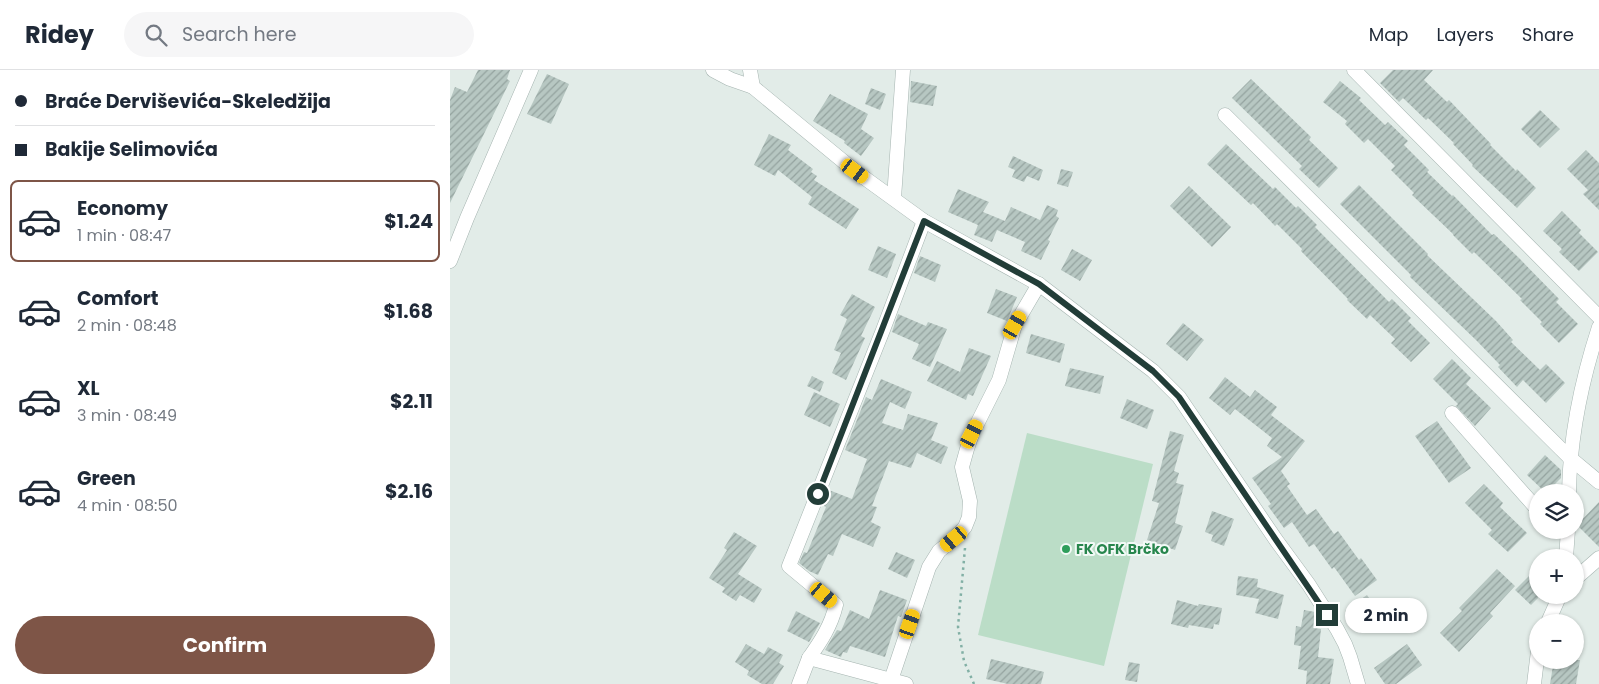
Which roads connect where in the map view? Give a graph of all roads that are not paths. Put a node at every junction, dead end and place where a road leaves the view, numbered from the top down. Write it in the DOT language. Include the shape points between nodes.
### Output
graph roads {
  1 [pos="531,70"];
  2 [pos="713,70"];
  3 [pos="750,70"];
  4 [pos="903,70"];
  5 [pos="1354,70"];
  6 [pos="753,87"];
  7 [pos="1225,115"];
  8 [pos="894,198"];
  9 [pos="924,221"];
  10 [pos="450,261"];
  11 [pos="1039,284"];
  12 [pos="1599,318"];
  13 [pos="1599,327"];
  14 [pos="1452,413"];
  15 [pos="1570,458"];
  16 [pos="1599,482"];
  17 [pos="1569,484"];
  18 [pos="1529,500"];
  19 [pos="1599,558"];
  20 [pos="1584,571"];
  21 [pos="809,658"];
  22 [pos="1536,669"];
  23 [pos="891,680"];
  24 [pos="799,684"];
  25 [pos="906,684"];
  26 [pos="1358,684"];
  27 [pos="1534,684"];
  1 -- 10 [label="street"];
  2 -- 6 [label="street"];
  3 -- 6 [label="street"];
  4 -- 8 [label="street"];
  5 -- 12 [label="street"];
  6 -- 8 [label="street" via="855,171"];
  7 -- 15 [label="street"];
  8 -- 9 [label="street"];
  9 -- 11 [label="street"];
  9 -- 21 [label="street" via="789,566 836,605 825,635"];
  11 -- 23 [label="street" via="1015,325 999,380 967,448 962,467 970,510 965,526 939,551 929,567"];
  11 -- 26 [label="street" via="1153,371 1179,397 1337,629"];
  13 -- 15 [label="street" via="1586,366"];
  14 -- 18 [label="street"];
  15 -- 16 [label="street"];
  15 -- 17 [label="street"];
  19 -- 20 [label="street"];
  21 -- 23 [label="street"];
  21 -- 24 [label="street"];
  22 -- 27 [label="street"];
  23 -- 25 [label="street"];
}
